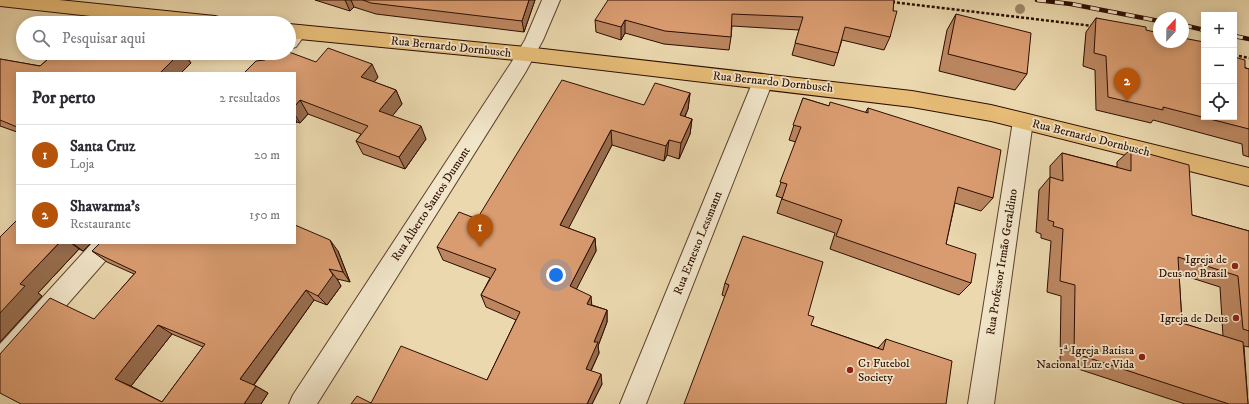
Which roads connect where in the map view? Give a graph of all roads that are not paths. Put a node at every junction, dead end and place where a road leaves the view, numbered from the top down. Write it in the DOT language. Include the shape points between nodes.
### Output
graph roads {
  1 [pos="0,0"];
  2 [pos="551,0"];
  3 [pos="150,16"];
  4 [pos="296,35"];
  5 [pos="526,54"];
  6 [pos="763,81"];
  7 [pos="1024,121"];
  8 [pos="1249,177"];
  9 [pos="106,244"];
  10 [pos="0,362"];
  11 [pos="302,404"];
  12 [pos="633,404"];
  13 [pos="981,404"];
  1 -- 3 [label="highway"];
  2 -- 5 [label="street, Rua Alberto Santos Dumont"];
  4 -- 5 [label="highway, Rua Bernardo Dornbusch"];
  5 -- 6 [label="highway, Rua Bernardo Dornbusch"];
  5 -- 11 [label="street, Rua Alberto Santos Dumont"];
  6 -- 7 [label="highway, Rua Bernardo Dornbusch" via="958,106"];
  6 -- 12 [label="street, Rua Ernesto Lessmann"];
  7 -- 8 [label="highway, Rua Bernardo Dornbusch"];
  7 -- 13 [label="street, Rua Professor Irmão Geraldino"];
  9 -- 10 [label="street"];
}
